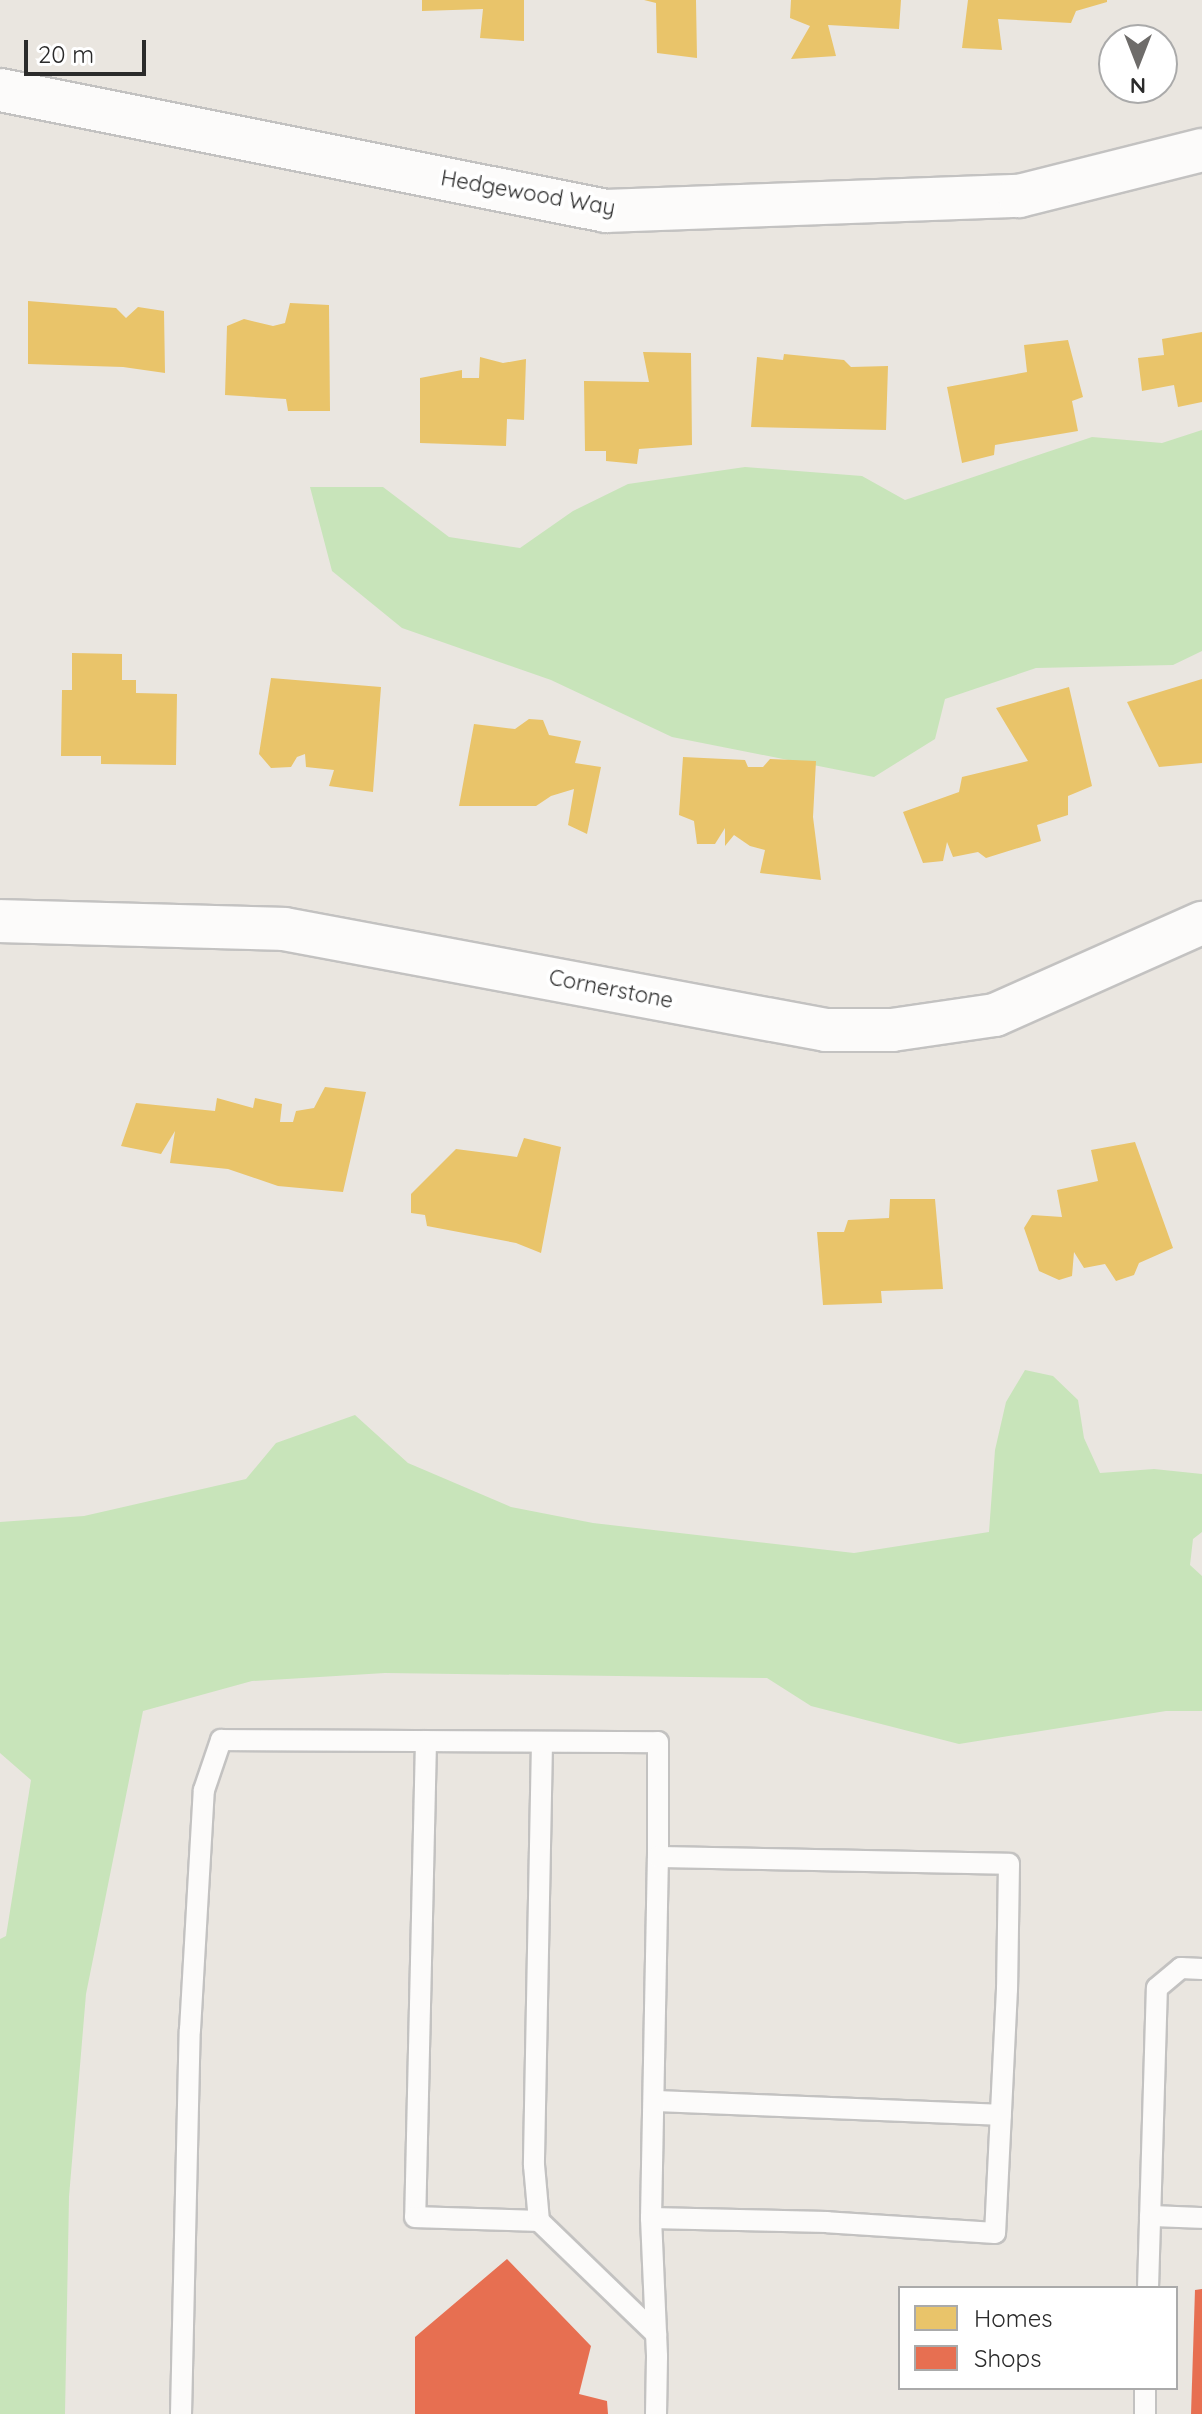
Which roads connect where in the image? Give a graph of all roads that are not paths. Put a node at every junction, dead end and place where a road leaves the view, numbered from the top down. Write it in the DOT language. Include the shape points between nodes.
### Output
graph roads {
  1 [pos="0,90"];
  2 [pos="1202,150"];
  3 [pos="0,921"];
  4 [pos="1202,923"];
  5 [pos="426,1741"];
  6 [pos="542,1742"];
  7 [pos="658,1857"];
  8 [pos="1202,1969"];
  9 [pos="654,2101"];
  10 [pos="1001,2115"];
  11 [pos="1150,2216"];
  12 [pos="651,2218"];
  13 [pos="1202,2218"];
  14 [pos="539,2221"];
  15 [pos="1148,2286"];
  16 [pos="656,2334"];
  17 [pos="1145,2390"];
  18 [pos="181,2414"];
  19 [pos="656,2414"];
  20 [pos="1145,2414"];
  1 -- 2 [label="street, Hedgewood Way" via="606,211 1019,196"];
  3 -- 4 [label="street, Cornerstone" via="284,929 826,1030 892,1030 995,1015"];
  5 -- 6 [label="lane"];
  5 -- 14 [label="lane" via="415,2217"];
  5 -- 18 [label="lane" via="221,1740 204,1790 190,2030"];
  6 -- 7 [label="lane" via="658,1742"];
  6 -- 14 [label="lane" via="534,2165"];
  7 -- 9 [label="lane"];
  7 -- 10 [label="lane" via="1009,1864"];
  8 -- 11 [label="lane" via="1181,1968 1157,1988"];
  9 -- 10 [label="lane"];
  9 -- 12 [label="lane"];
  10 -- 12 [label="lane" via="995,2233"];
  11 -- 13 [label="lane"];
  11 -- 15 [label="lane"];
  12 -- 16 [label="lane"];
  14 -- 16 [label="lane"];
  16 -- 19 [label="lane"];
  17 -- 20 [label="lane"];
}
